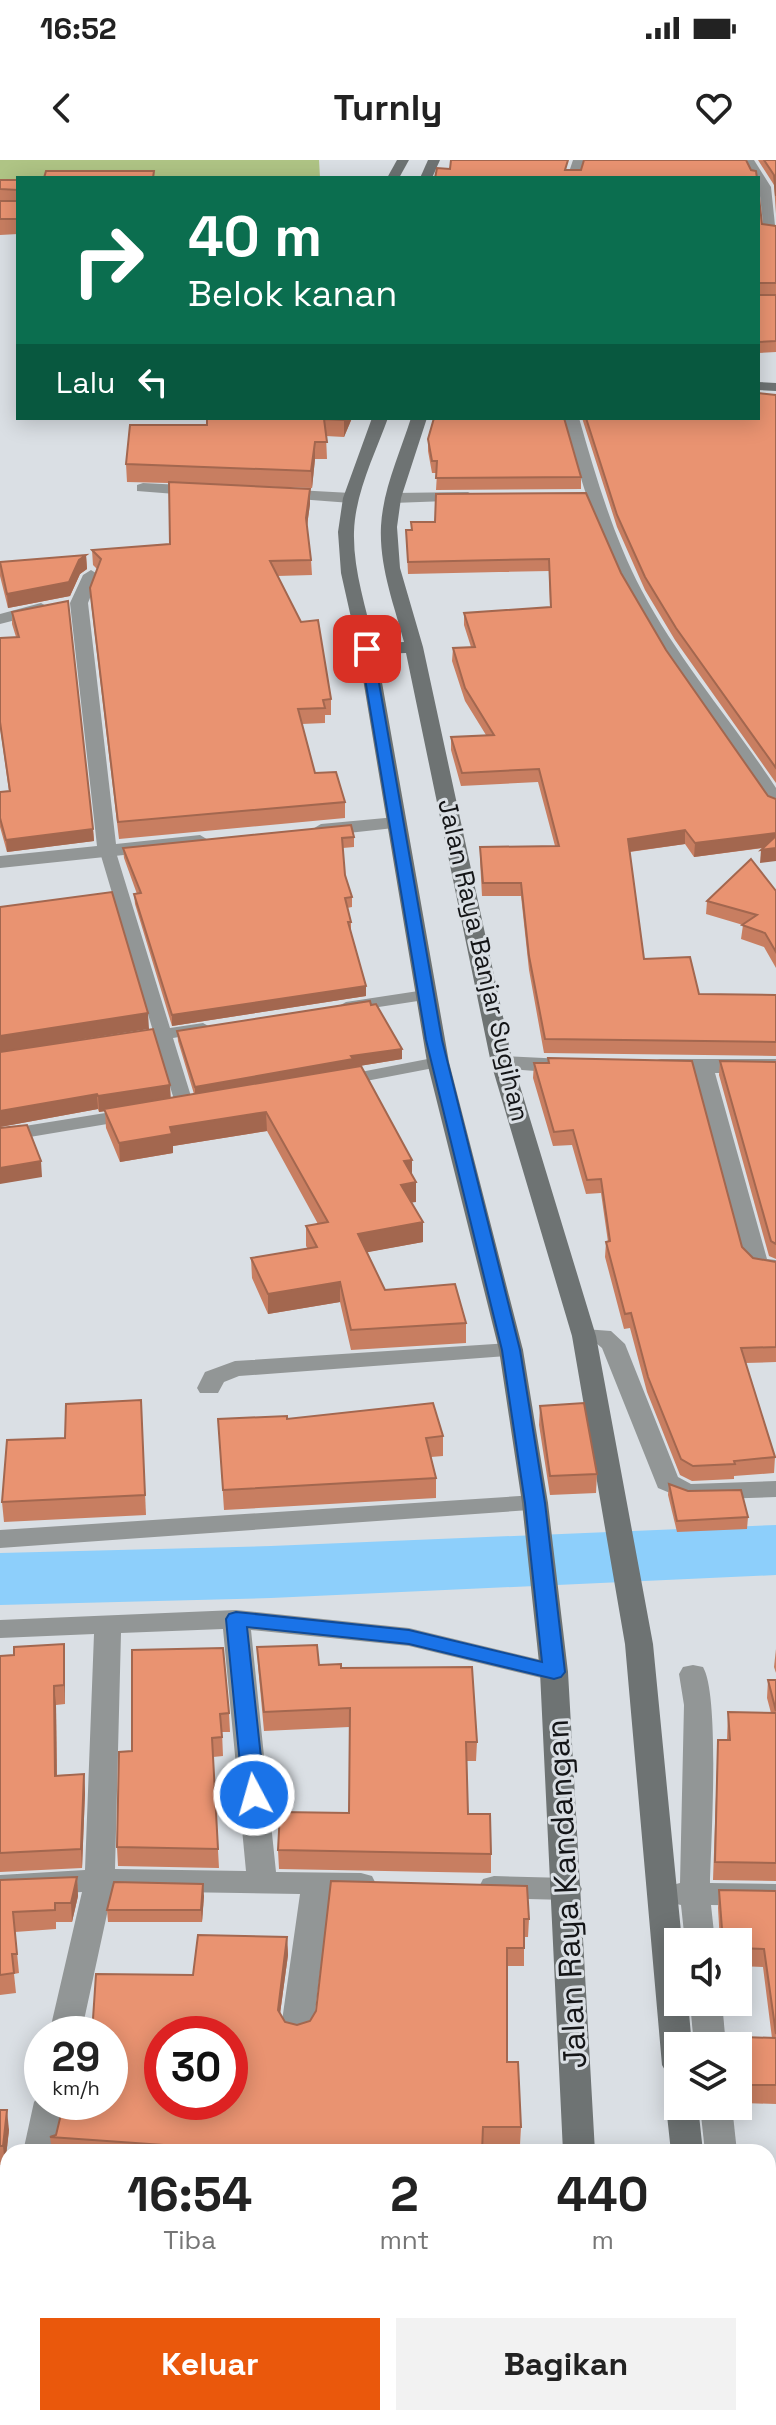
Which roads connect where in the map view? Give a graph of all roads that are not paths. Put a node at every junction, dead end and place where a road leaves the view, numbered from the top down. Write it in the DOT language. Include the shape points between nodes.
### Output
graph roads {
  1 [pos="748,160"];
  2 [pos="771,185"];
  3 [pos="771,232"];
  4 [pos="379,420"];
  5 [pos="418,420"];
  6 [pos="571,420"];
  7 [pos="143,488"];
  8 [pos="215,491"];
  9 [pos="257,493"];
  10 [pos="486,497"];
  11 [pos="351,498"];
  12 [pos="393,498"];
  13 [pos="91,575"];
  14 [pos="79,603"];
  15 [pos="0,619"];
  16 [pos="414,647"];
  17 [pos="367,649"];
  18 [pos="776,803"];
  19 [pos="396,823"];
  20 [pos="305,832"];
  21 [pos="213,840"];
  22 [pos="107,849"];
  23 [pos="0,862"];
  24 [pos="425,995"];
  25 [pos="331,1009"];
  26 [pos="225,1025"];
  27 [pos="165,1034"];
  28 [pos="105,1043"];
  29 [pos="438,1062"];
  30 [pos="502,1063"];
  31 [pos="587,1066"];
  32 [pos="645,1066"];
  33 [pos="776,1066"];
  34 [pos="703,1067"];
  35 [pos="319,1085"];
  36 [pos="0,1136"];
  37 [pos="766,1264"];
  38 [pos="584,1336"];
  39 [pos="511,1350"];
  40 [pos="209,1388"];
  41 [pos="776,1489"];
  42 [pos="535,1503"];
  43 [pos="0,1539"];
  44 [pos="236,1619"];
  45 [pos="108,1625"];
  46 [pos="0,1629"];
  47 [pos="551,1636"];
  48 [pos="554,1672"];
  49 [pos="693,1674"];
  50 [pos="100,1880"];
  51 [pos="262,1882"];
  52 [pos="316,1883"];
  53 [pos="395,1885"];
  54 [pos="0,1886"];
  55 [pos="473,1887"];
  56 [pos="567,1889"];
  57 [pos="661,1893"];
  58 [pos="695,1895"];
  59 [pos="776,1895"];
  60 [pos="699,1928"];
  61 [pos="69,2016"];
  62 [pos="297,2028"];
  63 [pos="675,2032"];
  64 [pos="46,2120"];
  65 [pos="684,2120"];
  66 [pos="718,2120"];
  67 [pos="41,2144"];
  68 [pos="579,2144"];
  69 [pos="686,2144"];
  70 [pos="720,2144"];
  1 -- 2 [label="street"];
  2 -- 3 [label="street"];
  4 -- 11 [label="main road, Jalan Raya Banjar Sugihan"];
  5 -- 12 [label="main road, Jalan Raya Banjar Sugihan"];
  6 -- 18 [label="street" via="586,497 643,609"];
  7 -- 8 [label="street"];
  9 -- 11 [label="street"];
  10 -- 12 [label="street"];
  11 -- 17 [label="main road, Jalan Raya Banjar Sugihan" via="346,532 349,573"];
  12 -- 16 [label="main road, Jalan Raya Banjar Sugihan" via="392,568"];
  13 -- 14 [label="street"];
  14 -- 15 [label="street"];
  14 -- 22 [label="street"];
  16 -- 17 [label="main road"];
  16 -- 30 [label="main road, Jalan Raya Banjar Sugihan"];
  17 -- 19 [label="main road, Jalan Raya Banjar Sugihan"];
  19 -- 20 [label="street"];
  19 -- 24 [label="main road, Jalan Raya Banjar Sugihan"];
  21 -- 22 [label="street"];
  22 -- 23 [label="street"];
  22 -- 27 [label="lane"];
  24 -- 25 [label="lane"];
  24 -- 29 [label="main road, Jalan Raya Banjar Sugihan"];
  26 -- 27 [label="lane"];
  27 -- 28 [label="lane"];
  27 -- 36 [label="lane" via="177,1107"];
  29 -- 35 [label="lane"];
  29 -- 39 [label="main road, Jalan Raya Banjar Sugihan"];
  30 -- 31 [label="street"];
  30 -- 38 [label="main road, Jalan Raya Banjar Sugihan"];
  32 -- 34 [label="street"];
  33 -- 34 [label="street"];
  34 -- 37 [label="street"];
  38 -- 41 [label="street" via="602,1336 613,1344 667,1482 687,1492"];
  38 -- 57 [label="main road, Jalan Raya Banjar Sugihan" via="639,1644"];
  39 -- 40 [label="street" via="235,1369 214,1377"];
  39 -- 42 [label="main road, Jalan Raya Banjar Sugihan"];
  42 -- 43 [label="street"];
  42 -- 47 [label="main road, Jalan Raya Banjar Sugihan"];
  44 -- 45 [label="street"];
  44 -- 48 [label="street" via="409,1637"];
  44 -- 51 [label="street"];
  45 -- 46 [label="street"];
  45 -- 50 [label="street"];
  47 -- 48 [label="main road, Jalan Raya Kandangan"];
  48 -- 56 [label="main road, Jalan Raya Kandangan"];
  49 -- 58 [label="street" via="698,1705"];
  50 -- 51 [label="street"];
  50 -- 54 [label="street"];
  50 -- 61 [label="street"];
  51 -- 52 [label="street"];
  52 -- 53 [label="street"];
  52 -- 62 [label="street"];
  55 -- 56 [label="street"];
  56 -- 68 [label="main road, Jalan Raya Kandangan"];
  57 -- 58 [label="street"];
  57 -- 63 [label="main road"];
  58 -- 59 [label="street"];
  58 -- 60 [label="street"];
  64 -- 67 [label="street"];
  65 -- 69 [label="main road"];
  66 -- 70 [label="street"];
}
